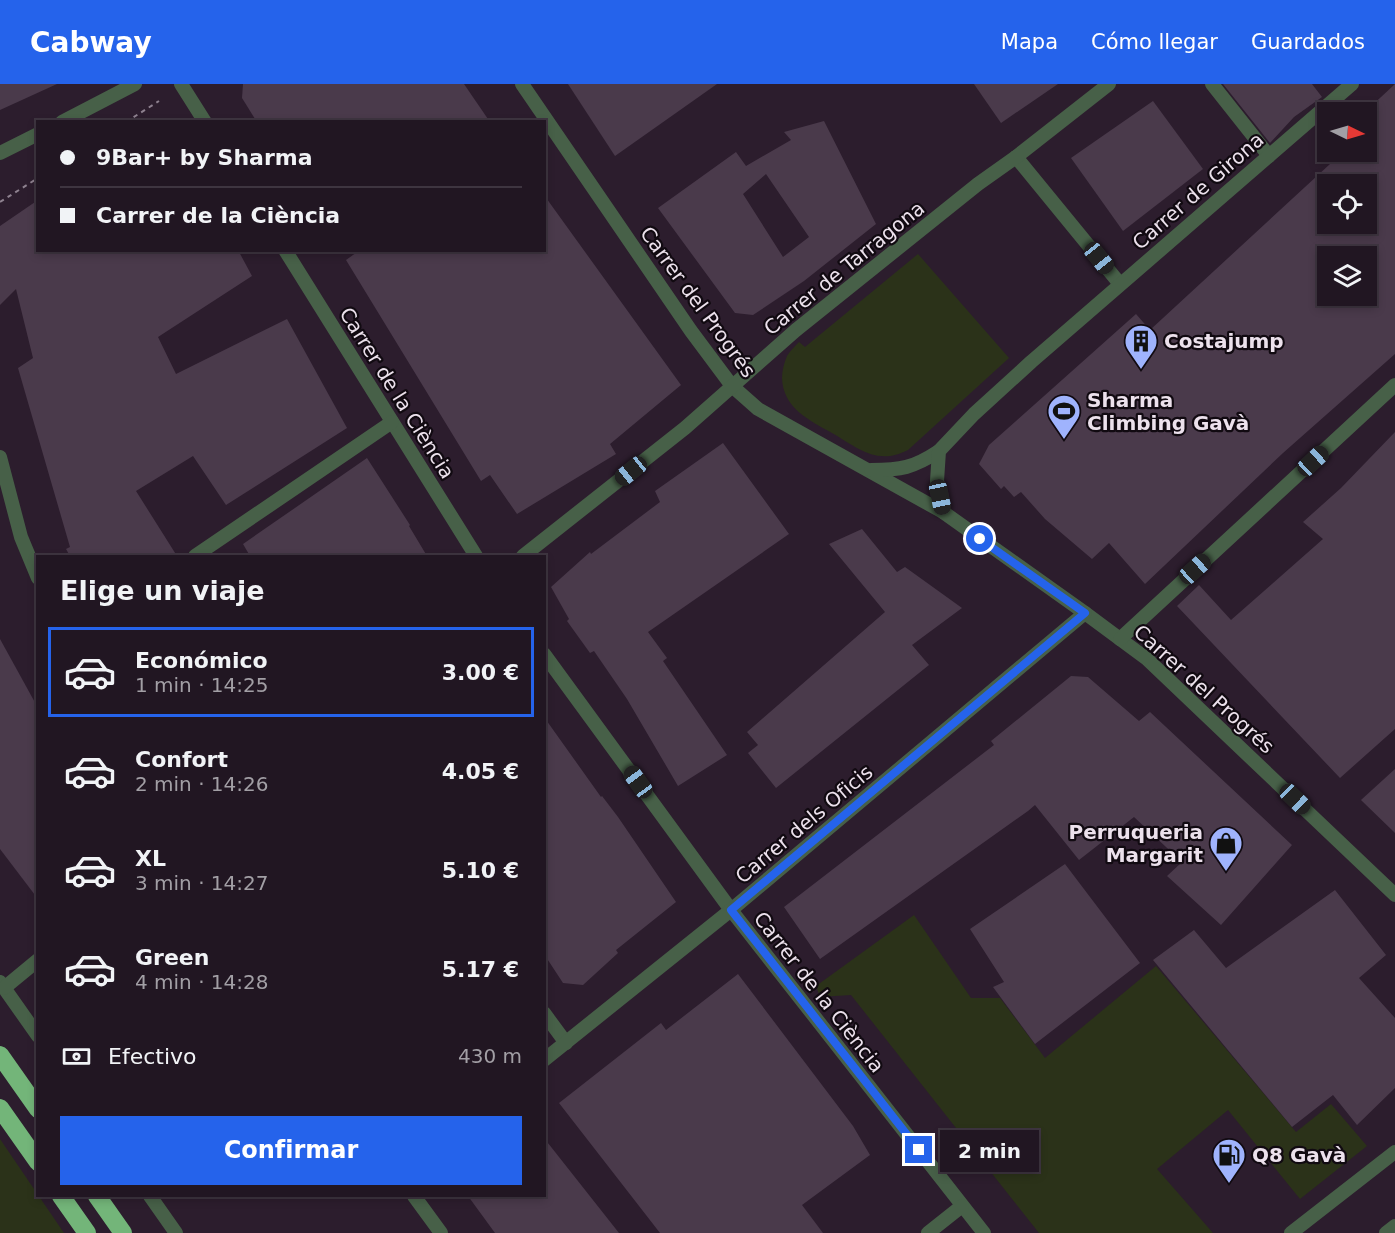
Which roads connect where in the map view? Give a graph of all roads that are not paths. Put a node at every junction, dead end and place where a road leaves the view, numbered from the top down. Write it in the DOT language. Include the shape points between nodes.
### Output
graph roads {
  1 [pos="135,84"];
  2 [pos="181,84"];
  3 [pos="522,84"];
  4 [pos="1109,84"];
  5 [pos="1212,84"];
  6 [pos="1352,84"];
  7 [pos="66,120"];
  8 [pos="204,120"];
  9 [pos="36,135"];
  10 [pos="0,153"];
  11 [pos="1269,156"];
  12 [pos="1016,157"];
  13 [pos="286,252"];
  14 [pos="1120,284"];
  15 [pos="1395,385"];
  16 [pos="732,386"];
  17 [pos="392,422"];
  18 [pos="939,451"];
  19 [pos="0,457"];
  20 [pos="868,470"];
  21 [pos="943,513"];
  22 [pos="196,555"];
  23 [pos="475,555"];
  24 [pos="525,555"];
  25 [pos="36,573"];
  26 [pos="1085,613"];
  27 [pos="1120,639"];
  28 [pos="546,657"];
  29 [pos="1395,895"];
  30 [pos="731,910"];
  31 [pos="36,961"];
  32 [pos="2,985"];
  33 [pos="546,1015"];
  34 [pos="36,1033"];
  35 [pos="566,1043"];
  36 [pos="0,1055"];
  37 [pos="546,1058"];
  38 [pos="36,1106"];
  39 [pos="0,1108"];
  40 [pos="1395,1152"];
  41 [pos="36,1159"];
  42 [pos="62,1197"];
  43 [pos="98,1197"];
  44 [pos="151,1197"];
  45 [pos="415,1197"];
  46 [pos="962,1206"];
  47 [pos="1395,1226"];
  48 [pos="87,1233"];
  49 [pos="123,1233"];
  50 [pos="176,1233"];
  51 [pos="441,1233"];
  52 [pos="927,1233"];
  53 [pos="984,1233"];
  54 [pos="1291,1233"];
  55 [pos="1386,1233"];
  1 -- 7 [label="street"];
  2 -- 8 [label="street"];
  3 -- 16 [label="street, Carrer del Progrés"];
  4 -- 12 [label="street, Carrer de Tarragona"];
  5 -- 11 [label="street"];
  6 -- 11 [label="street, Carrer de Girona"];
  9 -- 10 [label="street"];
  11 -- 14 [label="street, Carrer de Girona"];
  12 -- 14 [label="street"];
  12 -- 16 [label="street, Carrer de Tarragona" via="796,330"];
  13 -- 17 [label="street, Carrer de la Ciència"];
  14 -- 18 [label="street, Carrer de Girona" via="974,414"];
  15 -- 27 [label="street"];
  16 -- 20 [label="street, Carrer del Progrés" via="758,409"];
  16 -- 24 [label="street, Carrer de Tarragona"];
  17 -- 22 [label="street"];
  17 -- 23 [label="street, Carrer de la Ciència"];
  18 -- 20 [label="street, Carrer de Girona" via="903,469"];
  18 -- 21 [label="street" via="937,481"];
  19 -- 25 [label="street" via="21,537"];
  20 -- 21 [label="street, Carrer del Progrés"];
  21 -- 26 [label="street, Carrer del Progrés"];
  26 -- 27 [label="street, Carrer del Progrés"];
  26 -- 30 [label="street, Carrer dels Oficis"];
  27 -- 29 [label="street, Carrer del Progrés" via="1147,659"];
  28 -- 30 [label="street, Carrer de la Ciència"];
  30 -- 35 [label="street, Carrer dels Oficis"];
  30 -- 46 [label="street, Carrer de la Ciència"];
  31 -- 32 [label="street"];
  32 -- 34 [label="street"];
  33 -- 35 [label="street"];
  35 -- 37 [label="street, Carrer dels Oficis"];
  36 -- 38 [label="highway"];
  39 -- 41 [label="highway"];
  40 -- 54 [label="street"];
  42 -- 48 [label="highway"];
  43 -- 49 [label="highway"];
  44 -- 50 [label="street"];
  45 -- 51 [label="street"];
  46 -- 52 [label="street"];
  46 -- 53 [label="street, Carrer de la Ciència"];
  47 -- 55 [label="street"];
}
